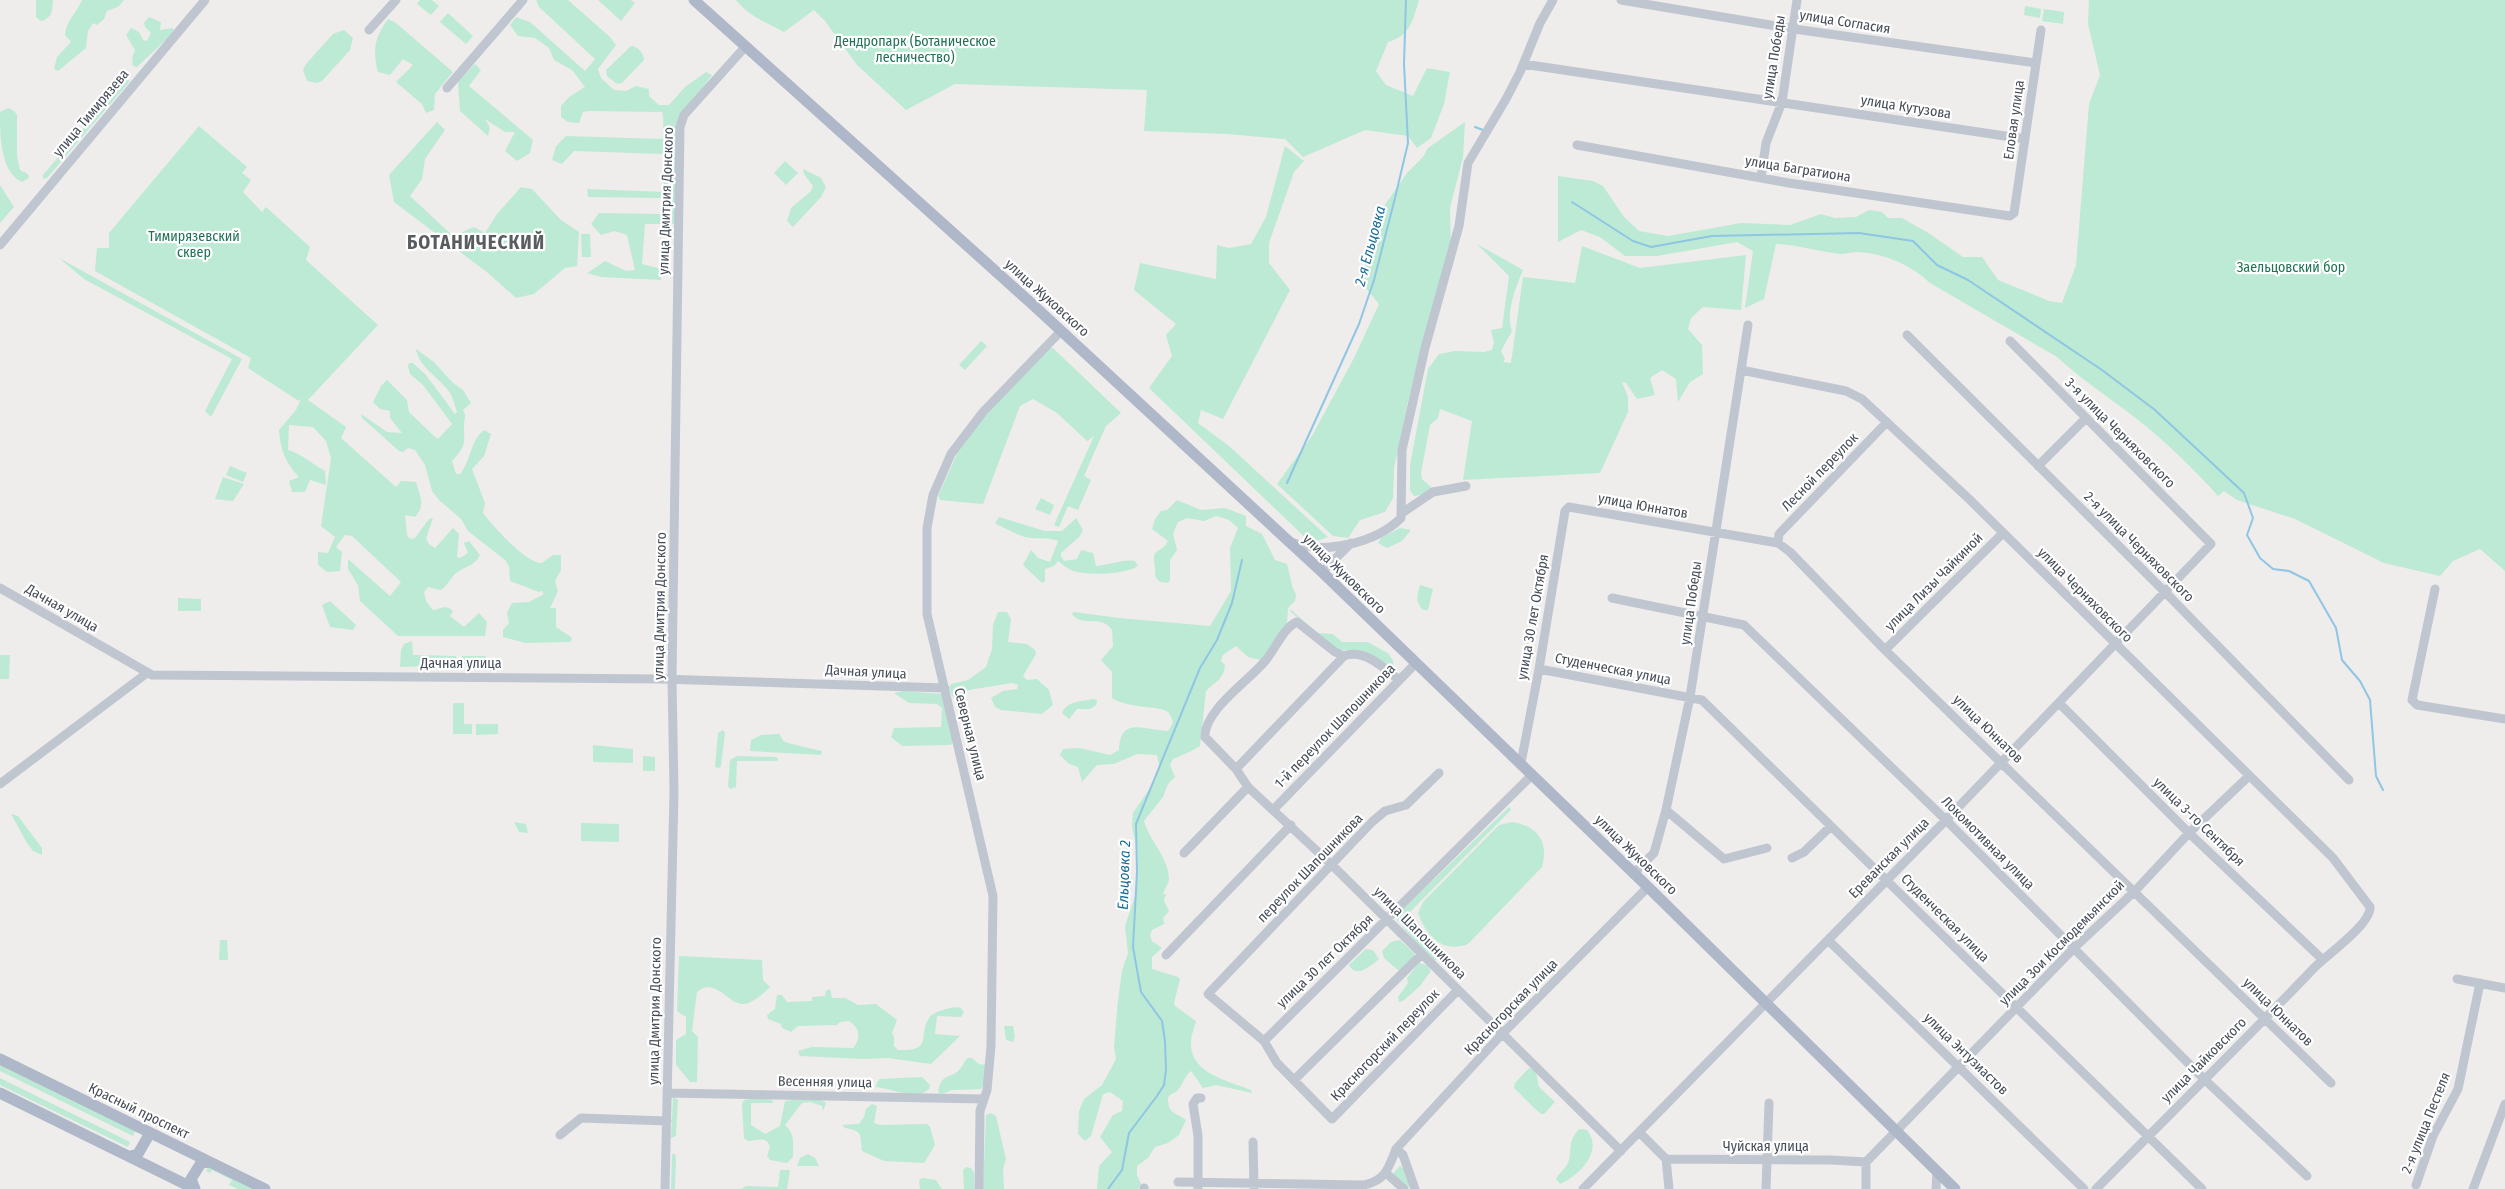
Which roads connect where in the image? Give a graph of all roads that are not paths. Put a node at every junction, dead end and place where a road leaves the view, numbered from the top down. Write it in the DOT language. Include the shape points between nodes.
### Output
graph roads {
  1 [pos="205,0"];
  2 [pos="396,0"];
  3 [pos="523,0"];
  4 [pos="694,0"];
  5 [pos="1553,0"];
  6 [pos="1621,0"];
  7 [pos="1797,0"];
  8 [pos="1794,28"];
  9 [pos="369,30"];
  10 [pos="2041,30"];
  11 [pos="745,47"];
  12 [pos="2036,63"];
  13 [pos="1523,64"];
  14 [pos="447,88"];
  15 [pos="1782,102"];
  16 [pos="2025,140"];
  17 [pos="1577,145"];
  18 [pos="1761,177"];
  19 [pos="2014,213"];
  20 [pos="0,245"];
  21 [pos="1748,325"];
  22 [pos="1061,331"];
  23 [pos="1907,335"];
  24 [pos="2010,341"];
  25 [pos="1740,370"];
  26 [pos="2085,419"];
  27 [pos="1887,422"];
  28 [pos="2038,466"];
  29 [pos="1466,486"];
  30 [pos="1569,507"];
  31 [pos="1402,513"];
  32 [pos="1714,533"];
  33 [pos="2004,533"];
  34 [pos="1288,540"];
  35 [pos="1354,542"];
  36 [pos="1778,543"];
  37 [pos="2211,544"];
  38 [pos="1322,572"];
  39 [pos="0,588"];
  40 [pos="2435,589"];
  41 [pos="2165,592"];
  42 [pos="1612,598"];
  43 [pos="1704,615"];
  44 [pos="2115,644"];
  45 [pos="1885,650"];
  46 [pos="1344,656"];
  47 [pos="1416,663"];
  48 [pos="1539,669"];
  49 [pos="147,673"];
  50 [pos="672,679"];
  51 [pos="1399,680"];
  52 [pos="944,688"];
  53 [pos="1690,697"];
  54 [pos="2059,703"];
  55 [pos="2505,719"];
  56 [pos="2001,761"];
  57 [pos="1521,763"];
  58 [pos="1236,769"];
  59 [pos="1439,773"];
  60 [pos="1532,775"];
  61 [pos="2249,776"];
  62 [pos="2349,780"];
  63 [pos="0,784"];
  64 [pos="1248,787"];
  65 [pos="1274,809"];
  66 [pos="1666,810"];
  67 [pos="1946,820"];
  68 [pos="1291,825"];
  69 [pos="1831,826"];
  70 [pos="2189,833"];
  71 [pos="1767,848"];
  72 [pos="1184,853"];
  73 [pos="1792,858"];
  74 [pos="1332,865"];
  75 [pos="1633,874"];
  76 [pos="1887,880"];
  77 [pos="1648,887"];
  78 [pos="2135,891"];
  79 [pos="2370,907"];
  80 [pos="1388,920"];
  81 [pos="1828,940"];
  82 [pos="2074,948"];
  83 [pos="1422,954"];
  84 [pos="1166,955"];
  85 [pos="2322,959"];
  86 [pos="2457,979"];
  87 [pos="2480,983"];
  88 [pos="2505,988"];
  89 [pos="1458,990"];
  90 [pos="1766,1003"];
  91 [pos="2016,1008"];
  92 [pos="2264,1019"];
  93 [pos="1502,1034"];
  94 [pos="1264,1041"];
  95 [pos="0,1059"];
  96 [pos="1958,1066"];
  97 [pos="2204,1079"];
  98 [pos="1294,1080"];
  99 [pos="2331,1083"];
  100 [pos="0,1092"];
  101 [pos="667,1093"];
  102 [pos="1201,1098"];
  103 [pos="983,1099"];
  104 [pos="1769,1103"];
  105 [pos="2505,1104"];
  106 [pos="666,1121"];
  107 [pos="1639,1132"];
  108 [pos="1896,1132"];
  109 [pos="150,1133"];
  110 [pos="560,1135"];
  111 [pos="2147,1137"];
  112 [pos="1253,1142"];
  113 [pos="1396,1149"];
  114 [pos="1621,1151"];
  115 [pos="131,1156"];
  116 [pos="1666,1159"];
  117 [pos="1766,1161"];
  118 [pos="210,1162"];
  119 [pos="1866,1162"];
  120 [pos="1937,1172"];
  121 [pos="1386,1173"];
  122 [pos="2307,1176"];
  123 [pos="1178,1182"];
  124 [pos="1198,1185"];
  125 [pos="2416,1185"];
  126 [pos="1254,1186"];
  127 [pos="1310,1186"];
  128 [pos="195,1189"];
  129 [pos="265,1189"];
  130 [pos="666,1189"];
  131 [pos="979,1189"];
  132 [pos="1404,1189"];
  133 [pos="1414,1189"];
  134 [pos="1583,1189"];
  135 [pos="1670,1189"];
  136 [pos="1766,1189"];
  137 [pos="1866,1189"];
  138 [pos="1936,1189"];
  139 [pos="1955,1189"];
  140 [pos="2084,1189"];
  141 [pos="2096,1189"];
  142 [pos="2202,1189"];
  143 [pos="2473,1189"];
  1 -- 20 [label="street, улица Тимирязева"];
  2 -- 9 [label="street"];
  3 -- 14 [label="street"];
  4 -- 11 [label="main road, улица Жуковского"];
  5 -- 13 [label="street"];
  6 -- 8 [label="street, улица Согласия"];
  7 -- 8 [label="street, улица Победы"];
  8 -- 12 [label="street, улица Согласия"];
  8 -- 15 [label="street, улица Победы"];
  10 -- 12 [label="street, Еловая улица"];
  11 -- 22 [label="main road, улица Жуковского"];
  11 -- 50 [label="street, улица Дмитрия Донского" via="684,115 680,127"];
  12 -- 16 [label="street, Еловая улица"];
  13 -- 15 [label="street, улица Кутузова"];
  13 -- 31 [label="street" via="1468,162 1459,226 1425,348 1402,450"];
  15 -- 16 [label="street, улица Кутузова"];
  15 -- 18 [label="street, улица Победы" via="1766,144"];
  16 -- 19 [label="street, Еловая улица"];
  17 -- 18 [label="street, улица Багратиона"];
  18 -- 19 [label="street, улица Багратиона" via="2010,216"];
  21 -- 25 [label="street, улица Победы"];
  22 -- 34 [label="main road, улица Жуковского"];
  22 -- 52 [label="street, Северная улица" via="966,432 951,454 933,495 926,537 927,614"];
  23 -- 28 [label="street, 2-я улица Черняховского"];
  24 -- 26 [label="street, 3-я улица Черняховского"];
  25 -- 27 [label="street, улица Черняховского" via="1846,391 1862,399"];
  25 -- 32 [label="street, улица Победы"];
  26 -- 28 [label="street"];
  26 -- 37 [label="street, 3-я улица Черняховского"];
  27 -- 33 [label="street, улица Черняховского"];
  27 -- 36 [label="street, Лесной переулок" via="1779,534"];
  28 -- 41 [label="street, 2-я улица Черняховского"];
  29 -- 31 [label="street" via="1433,492"];
  30 -- 32 [label="street, улица Юннатов"];
  30 -- 48 [label="street, улица 30 лет Октября" via="1565,511"];
  31 -- 35 [label="street" via="1401,518 1389,528"];
  32 -- 36 [label="street, улица Юннатов"];
  32 -- 43 [label="street, улица Победы"];
  33 -- 44 [label="street, улица Черняховского"];
  33 -- 45 [label="street, улица Лизы Чайкиной"];
  34 -- 35 [label="street" via="1323,547"];
  34 -- 38 [label="main road, улица Жуковского"];
  35 -- 38 [label="street"];
  36 -- 45 [label="street, улица Юннатов"];
  37 -- 41 [label="street, Ереванская улица"];
  38 -- 47 [label="main road, улица Жуковского"];
  39 -- 49 [label="street, Дачная улица"];
  40 -- 55 [label="street" via="2412,700 2417,705"];
  41 -- 44 [label="street, Ереванская улица"];
  41 -- 62 [label="street, 2-я улица Черняховского"];
  42 -- 43 [label="street, Локомотивная улица"];
  43 -- 53 [label="street, улица Победы"];
  43 -- 67 [label="street, Локомотивная улица" via="1744,625"];
  44 -- 54 [label="street, Ереванская улица"];
  44 -- 61 [label="street, улица Черняховского"];
  45 -- 56 [label="street, улица Юннатов"];
  46 -- 51 [label="street" via="1352,653 1376,662"];
  46 -- 58 [label="street"];
  46 -- 58 [label="street, улица Шапошникова" via="1297,622 1290,625 1266,661 1233,690 1207,724 1205,737"];
  47 -- 51 [label="street, 1-й переулок Шапошникова"];
  47 -- 57 [label="main road, улица Жуковского"];
  48 -- 53 [label="street, Студенческая улица"];
  48 -- 57 [label="street, улица 30 лет Октября"];
  49 -- 50 [label="street, Дачная улица" via="184,676"];
  49 -- 63 [label="street"];
  50 -- 52 [label="street, Дачная улица"];
  50 -- 101 [label="street, улица Дмитрия Донского" via="674,792"];
  51 -- 65 [label="street, 1-й переулок Шапошникова"];
  52 -- 103 [label="street, Северная улица" via="994,896 991,1046 987,1090"];
  53 -- 66 [label="street, улица Победы"];
  53 -- 69 [label="street, Студенческая улица" via="1702,700"];
  54 -- 56 [label="street, Ереванская улица"];
  54 -- 70 [label="street, улица 3-го Сентября"];
  56 -- 67 [label="street, Ереванская улица"];
  56 -- 78 [label="street, улица Юннатов"];
  57 -- 60 [label="main road, улица Жуковского"];
  58 -- 64 [label="street, улица Шапошникова"];
  59 -- 74 [label="street, переулок Шапошникова" via="1406,805 1385,812"];
  60 -- 75 [label="main road, улица Жуковского"];
  60 -- 80 [label="street, улица 30 лет Октября"];
  61 -- 70 [label="street, улица Зои Космодемьянской"];
  61 -- 79 [label="street, улица Черняховского" via="2333,858"];
  64 -- 65 [label="street, улица Шапошникова"];
  64 -- 72 [label="street"];
  65 -- 68 [label="street, улица Шапошникова"];
  66 -- 71 [label="street" via="1724,859"];
  66 -- 75 [label="street, улица Победы" via="1654,853"];
  67 -- 76 [label="street, Ереванская улица"];
  67 -- 82 [label="street, Локомотивная улица"];
  68 -- 74 [label="street, улица Шапошникова"];
  68 -- 84 [label="street"];
  69 -- 73 [label="street" via="1804,852"];
  69 -- 76 [label="street, Студенческая улица"];
  70 -- 78 [label="street, улица Зои Космодемьянской"];
  70 -- 85 [label="street, улица 3-го Сентября"];
  74 -- 80 [label="street, улица Шапошникова"];
  74 -- 94 [label="street, переулок Шапошникова" via="1208,994"];
  75 -- 77 [label="main road, улица Жуковского"];
  76 -- 81 [label="street, Ереванская улица"];
  76 -- 91 [label="street, Студенческая улица"];
  77 -- 90 [label="main road, улица Жуковского"];
  77 -- 93 [label="street, Красногорская улица"];
  78 -- 82 [label="street, улица Зои Космодемьянской"];
  78 -- 92 [label="street, улица Юннатов"];
  79 -- 85 [label="street, улица Чайковского" via="2364,922"];
  80 -- 83 [label="street, улица Шапошникова"];
  80 -- 94 [label="street, улица 30 лет Октября"];
  81 -- 90 [label="street, Ереванская улица"];
  81 -- 96 [label="street, улица Энтузиастов"];
  82 -- 91 [label="street, улица Зои Космодемьянской"];
  82 -- 97 [label="street, Локомотивная улица"];
  83 -- 89 [label="street, улица Шапошникова"];
  83 -- 98 [label="street"];
  85 -- 92 [label="street, улица Чайковского"];
  86 -- 87 [label="street"];
  87 -- 88 [label="street"];
  87 -- 125 [label="street, 2-я улица Пестеля" via="2458,1088 2433,1136"];
  89 -- 93 [label="street, улица Шапошникова"];
  89 -- 98 [label="street, Красногорский переулок" via="1332,1119"];
  90 -- 107 [label="street, Ереванская улица"];
  90 -- 108 [label="main road, улица Жуковского"];
  91 -- 96 [label="street, улица Зои Космодемьянской"];
  91 -- 111 [label="street, Студенческая улица"];
  92 -- 97 [label="street, улица Чайковского"];
  92 -- 99 [label="street, улица Юннатов"];
  93 -- 113 [label="street, Красногорская улица"];
  93 -- 114 [label="street, улица Шапошникова"];
  94 -- 98 [label="street" via="1277,1063"];
  95 -- 109 [label="main road, Красный проспект"];
  96 -- 108 [label="street, улица Зои Космодемьянской"];
  96 -- 140 [label="street, улица Энтузиастов"];
  97 -- 111 [label="street, улица Чайковского"];
  97 -- 122 [label="street, Локомотивная улица"];
  100 -- 115 [label="main road"];
  101 -- 103 [label="street, Весенняя улица"];
  101 -- 106 [label="street, улица Дмитрия Донского"];
  102 -- 124 [label="street" via="1194,1104"];
  103 -- 131 [label="street, Северная улица"];
  104 -- 117 [label="street"];
  105 -- 143 [label="street"];
  106 -- 110 [label="street" via="581,1118"];
  106 -- 130 [label="street, улица Дмитрия Донского"];
  107 -- 114 [label="street, Ереванская улица"];
  107 -- 116 [label="street"];
  108 -- 119 [label="street, улица Зои Космодемьянской"];
  108 -- 120 [label="main road, улица Жуковского"];
  109 -- 115 [label="main road" via="138,1154"];
  109 -- 118 [label="main road, Красный проспект"];
  111 -- 141 [label="street, улица Чайковского"];
  111 -- 142 [label="street, Студенческая улица"];
  112 -- 126 [label="street"];
  113 -- 121 [label="street, Красногорская улица"];
  113 -- 133 [label="street" via="1404,1155"];
  114 -- 134 [label="street, Ереванская улица"];
  115 -- 128 [label="main road"];
  116 -- 117 [label="street, Чуйская улица"];
  116 -- 135 [label="street"];
  117 -- 119 [label="street, Чуйская улица"];
  117 -- 136 [label="street"];
  118 -- 128 [label="main road" via="201,1163 194,1171 191,1178"];
  118 -- 129 [label="main road, Красный проспект"];
  119 -- 137 [label="street"];
  120 -- 138 [label="street"];
  120 -- 139 [label="main road, улица Жуковского"];
  121 -- 127 [label="street" via="1377,1182 1364,1185"];
  121 -- 132 [label="street"];
  123 -- 124 [label="street"];
  124 -- 126 [label="street"];
  126 -- 127 [label="street"];
}
